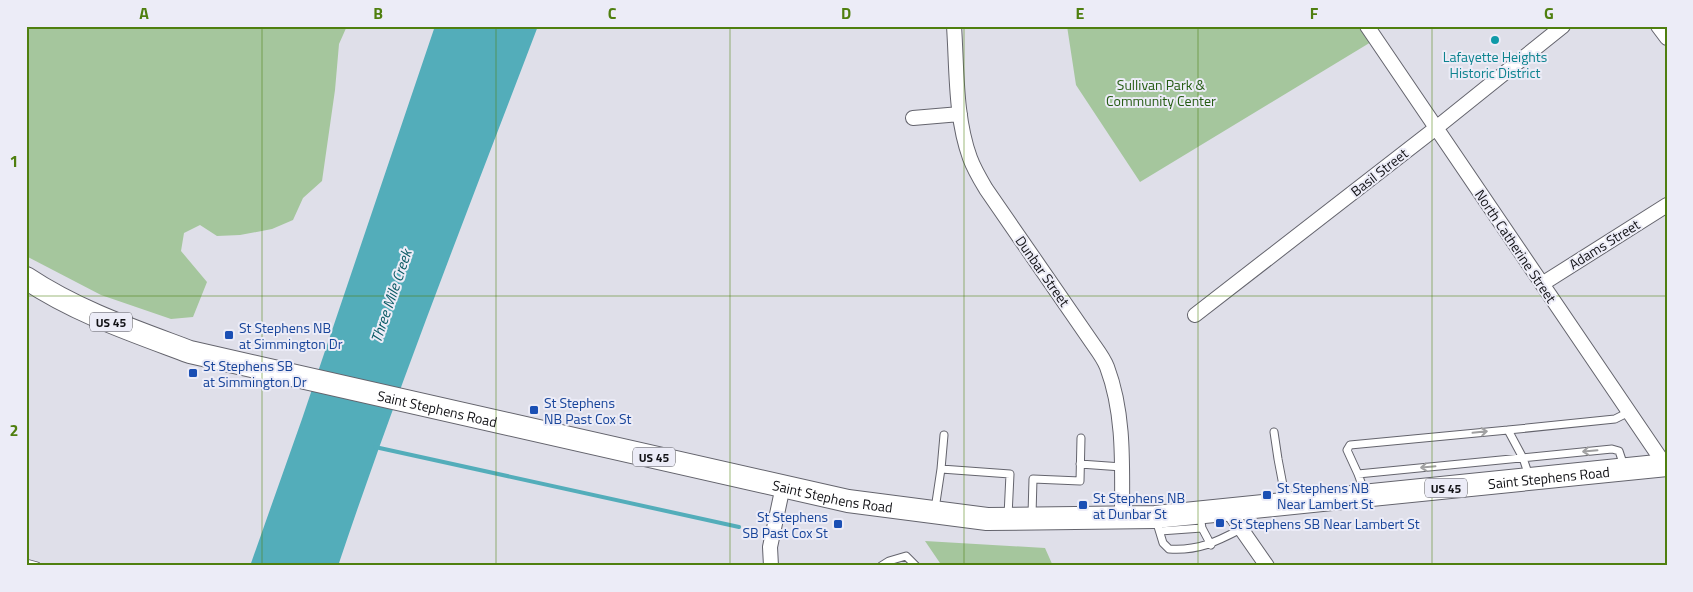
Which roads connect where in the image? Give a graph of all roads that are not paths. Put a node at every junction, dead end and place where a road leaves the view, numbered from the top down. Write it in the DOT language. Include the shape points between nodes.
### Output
graph roads {
  1 [pos="954,26"];
  2 [pos="1367,26"];
  3 [pos="1563,26"];
  4 [pos="1658,26"];
  5 [pos="1667,38"];
  6 [pos="960,114"];
  7 [pos="913,118"];
  8 [pos="1436,128"];
  9 [pos="1667,205"];
  10 [pos="26,278"];
  11 [pos="1542,284"];
  12 [pos="1195,315"];
  13 [pos="1629,412"];
  14 [pos="1508,430"];
  15 [pos="1274,432"];
  16 [pos="944,435"];
  17 [pos="1081,438"];
  18 [pos="1523,458"];
  19 [pos="1080,464"];
  20 [pos="1666,465"];
  21 [pos="1122,467"];
  22 [pos="941,469"];
  23 [pos="1624,469"];
  24 [pos="1358,474"];
  25 [pos="1530,479"];
  26 [pos="782,486"];
  27 [pos="1366,496"];
  28 [pos="1286,504"];
  29 [pos="1228,510"];
  30 [pos="935,512"];
  31 [pos="1122,517"];
  32 [pos="1008,518"];
  33 [pos="1032,518"];
  34 [pos="1201,520"];
  35 [pos="1157,524"];
  36 [pos="1241,529"];
  37 [pos="1211,545"];
  38 [pos="26,563"];
  39 [pos="37,566"];
  40 [pos="771,566"];
  41 [pos="881,566"];
  42 [pos="916,566"];
  43 [pos="1267,566"];
  1 -- 6 [label="street, Dunbar Street"];
  2 -- 8 [label="street, North Catherine Street"];
  3 -- 8 [label="street, Basil Street"];
  4 -- 5 [label="street"];
  6 -- 7 [label="street"];
  6 -- 21 [label="street, Dunbar Street" via="976,172 1106,366 1121,424"];
  8 -- 11 [label="street, North Catherine Street"];
  8 -- 12 [label="street, Basil Street"];
  9 -- 11 [label="street, Adams Street"];
  10 -- 26 [label="main road, Saint Stephens Road / US 45" via="49,294 102,319 190,352"];
  11 -- 13 [label="street, North Catherine Street"];
  13 -- 14 [label="lane" via="1615,419"];
  13 -- 20 [label="street, North Catherine Street"];
  14 -- 18 [label="lane"];
  24 -- 14 [label="lane, one-way" via="1347,450 1350,445"];
  15 -- 28 [label="lane"];
  16 -- 22 [label="lane"];
  17 -- 19 [label="lane"];
  23 -- 18 [label="lane, one-way" via="1620,451 1612,449"];
  18 -- 24 [label="lane, one-way"];
  18 -- 25 [label="lane"];
  19 -- 21 [label="lane"];
  19 -- 33 [label="lane" via="1080,481 1033,479"];
  20 -- 23 [label="main road, Saint Stephens Road / US 45"];
  21 -- 31 [label="street, Dunbar Street"];
  22 -- 30 [label="lane"];
  22 -- 32 [label="lane" via="1010,474"];
  23 -- 25 [label="main road, Saint Stephens Road / US 45"];
  24 -- 27 [label="lane"];
  25 -- 27 [label="main road, Saint Stephens Road / US 45"];
  26 -- 30 [label="main road, Saint Stephens Road / US 45" via="848,501"];
  26 -- 40 [label="street" via="770,547"];
  27 -- 28 [label="main road, Saint Stephens Road / US 45"];
  28 -- 29 [label="main road, Saint Stephens Road / US 45"];
  29 -- 34 [label="main road, Saint Stephens Road / US 45"];
  29 -- 36 [label="street"];
  30 -- 32 [label="main road, Saint Stephens Road / US 45" via="987,519"];
  31 -- 33 [label="main road, Saint Stephens Road / US 45"];
  31 -- 35 [label="main road, Saint Stephens Road / US 45"];
  32 -- 33 [label="main road, Saint Stephens Road / US 45"];
  34 -- 35 [label="main road, Saint Stephens Road / US 45"];
  34 -- 37 [label="lane"];
  35 -- 37 [label="lane" via="1169,549"];
  36 -- 37 [label="lane"];
  36 -- 43 [label="street"];
  38 -- 39 [label="lane"];
  41 -- 42 [label="lane" via="906,556"];
}
